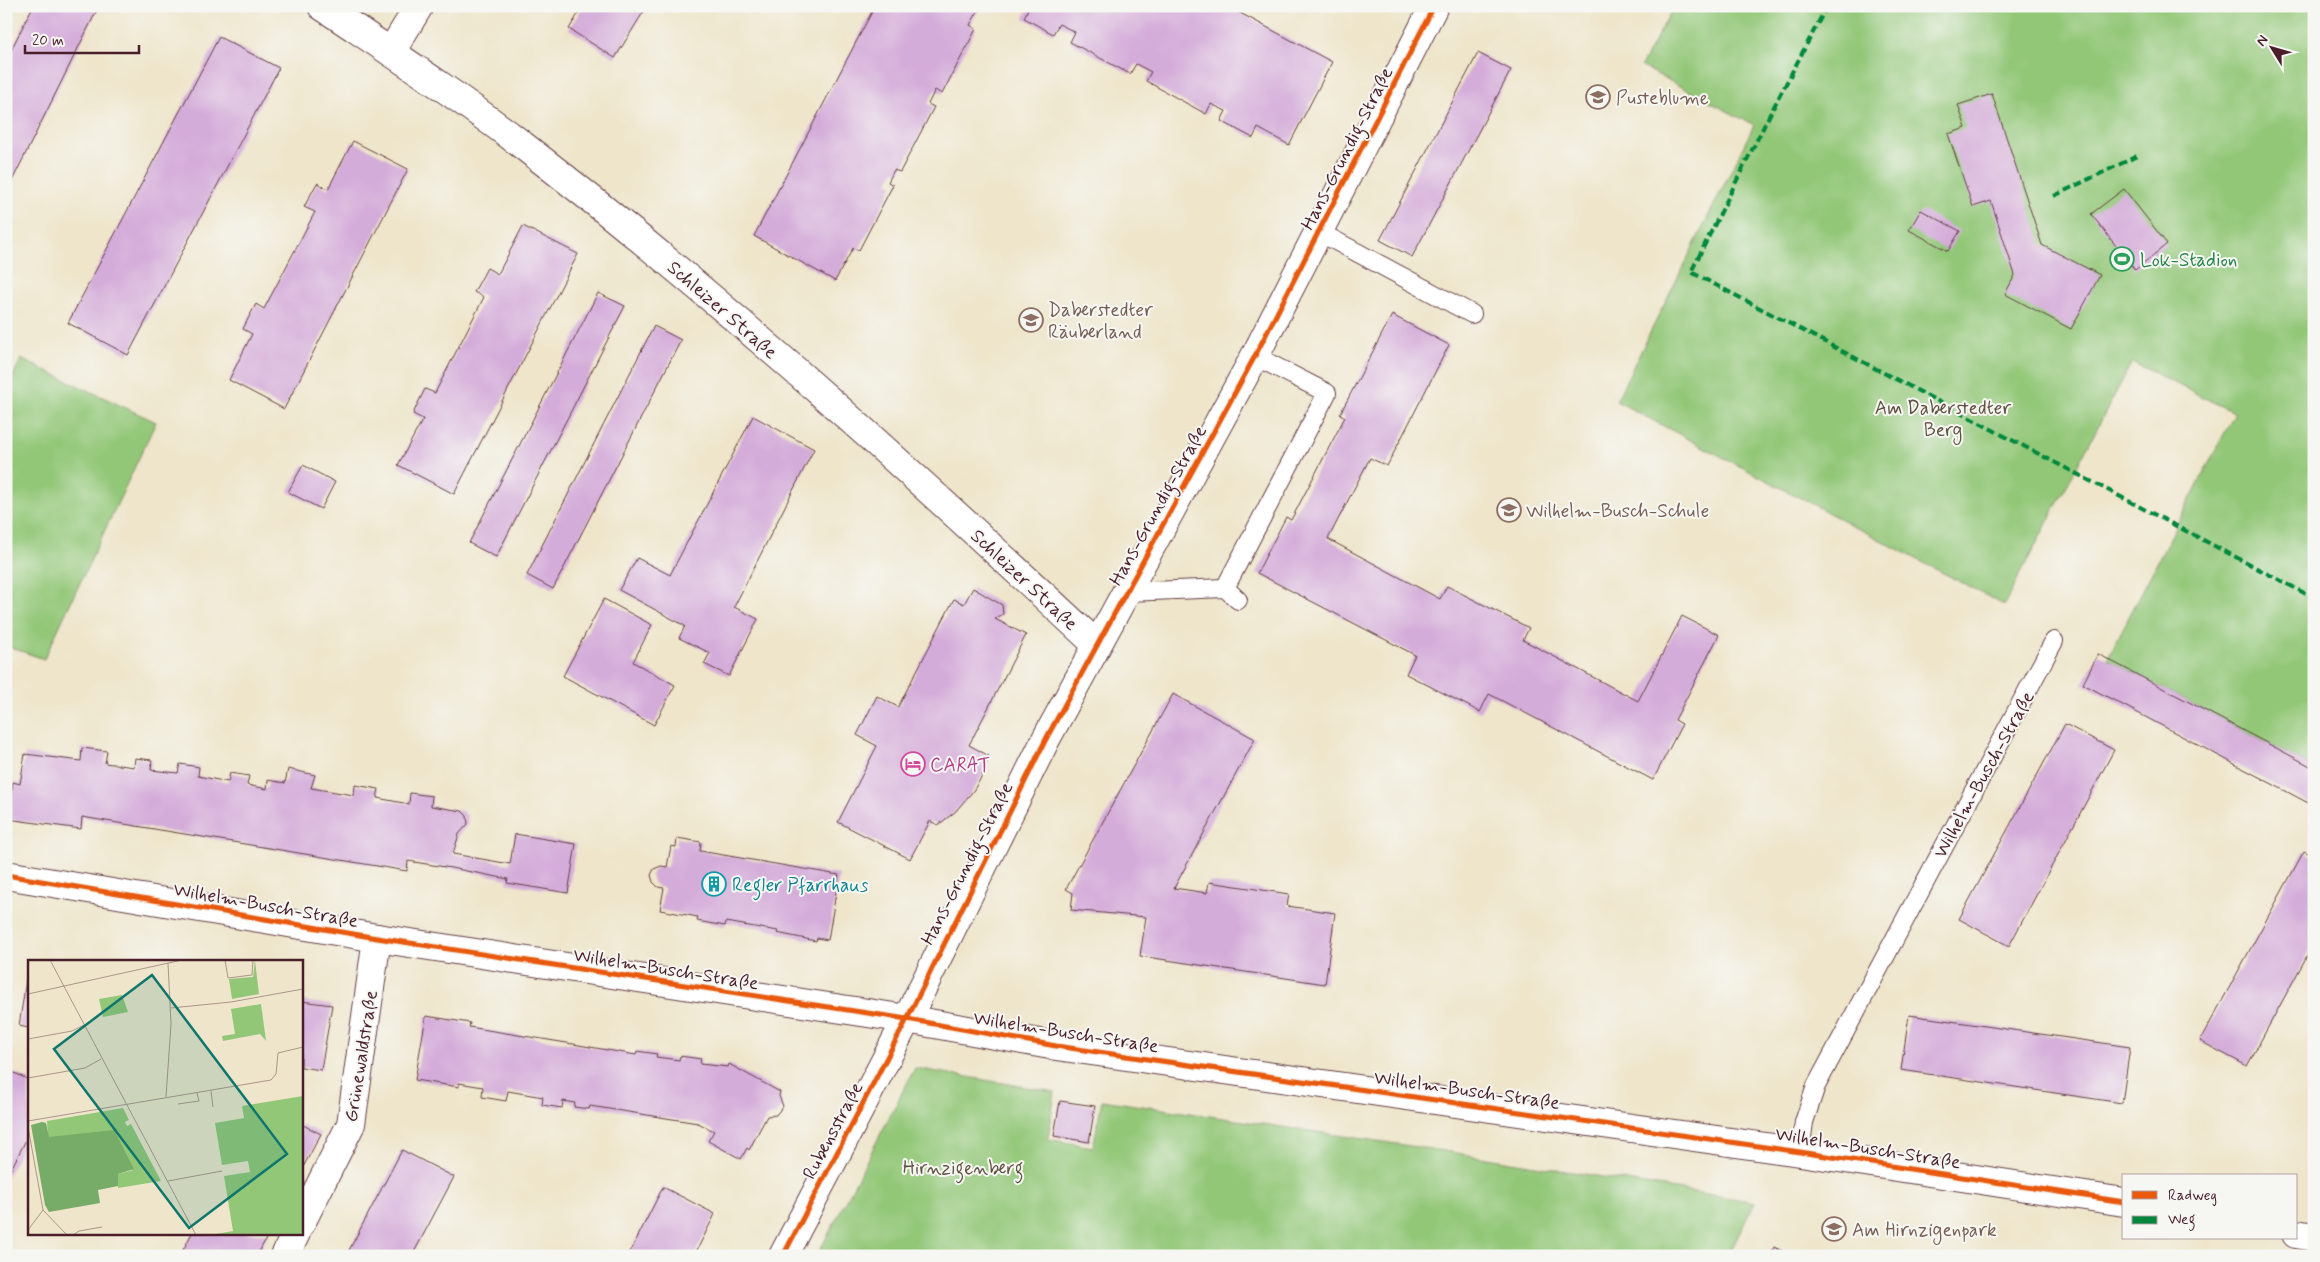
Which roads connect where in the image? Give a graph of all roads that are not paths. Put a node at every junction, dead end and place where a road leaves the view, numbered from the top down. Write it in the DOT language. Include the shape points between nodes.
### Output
graph roads {
  1 [pos="322,6"];
  2 [pos="419,6"];
  3 [pos="1434,6"];
  4 [pos="391,52"];
  5 [pos="1319,232"];
  6 [pos="1472,314"];
  7 [pos="1255,356"];
  8 [pos="1225,588"];
  9 [pos="1127,592"];
  10 [pos="1238,600"];
  11 [pos="2054,641"];
  12 [pos="1097,645"];
  13 [pos="6,875"];
  14 [pos="377,938"];
  15 [pos="907,1019"];
  16 [pos="1800,1152"];
  17 [pos="2122,1202"];
  18 [pos="302,1221"];
  19 [pos="295,1234"];
  20 [pos="2298,1234"];
  21 [pos="2314,1237"];
  22 [pos="284,1256"];
  23 [pos="783,1256"];
  1 -- 4 [label="street, Schleizer Straße"];
  2 -- 4 [label="street"];
  3 -- 5 [label="street, Hans-Grundig-Straße"];
  4 -- 12 [label="street, Schleizer Straße" via="522,145 674,267 859,426"];
  5 -- 6 [label="lane"];
  5 -- 7 [label="street, Hans-Grundig-Straße"];
  7 -- 8 [label="lane" via="1327,393"];
  7 -- 9 [label="street, Hans-Grundig-Straße"];
  8 -- 9 [label="lane"];
  8 -- 10 [label="lane"];
  9 -- 12 [label="street, Hans-Grundig-Straße"];
  11 -- 16 [label="lane, Wilhelm-Busch-Straße" via="1816,1086 1804,1122"];
  12 -- 15 [label="street, Hans-Grundig-Straße" via="1046,739"];
  13 -- 14 [label="street, Wilhelm-Busch-Straße"];
  14 -- 15 [label="street, Wilhelm-Busch-Straße"];
  14 -- 18 [label="street, Grünewaldstraße" via="351,1124"];
  15 -- 16 [label="street, Wilhelm-Busch-Straße" via="1056,1046"];
  15 -- 23 [label="street, Rubensstraße"];
  16 -- 17 [label="street, Wilhelm-Busch-Straße"];
  19 -- 22 [label="street"];
  20 -- 21 [label="street"];
}
